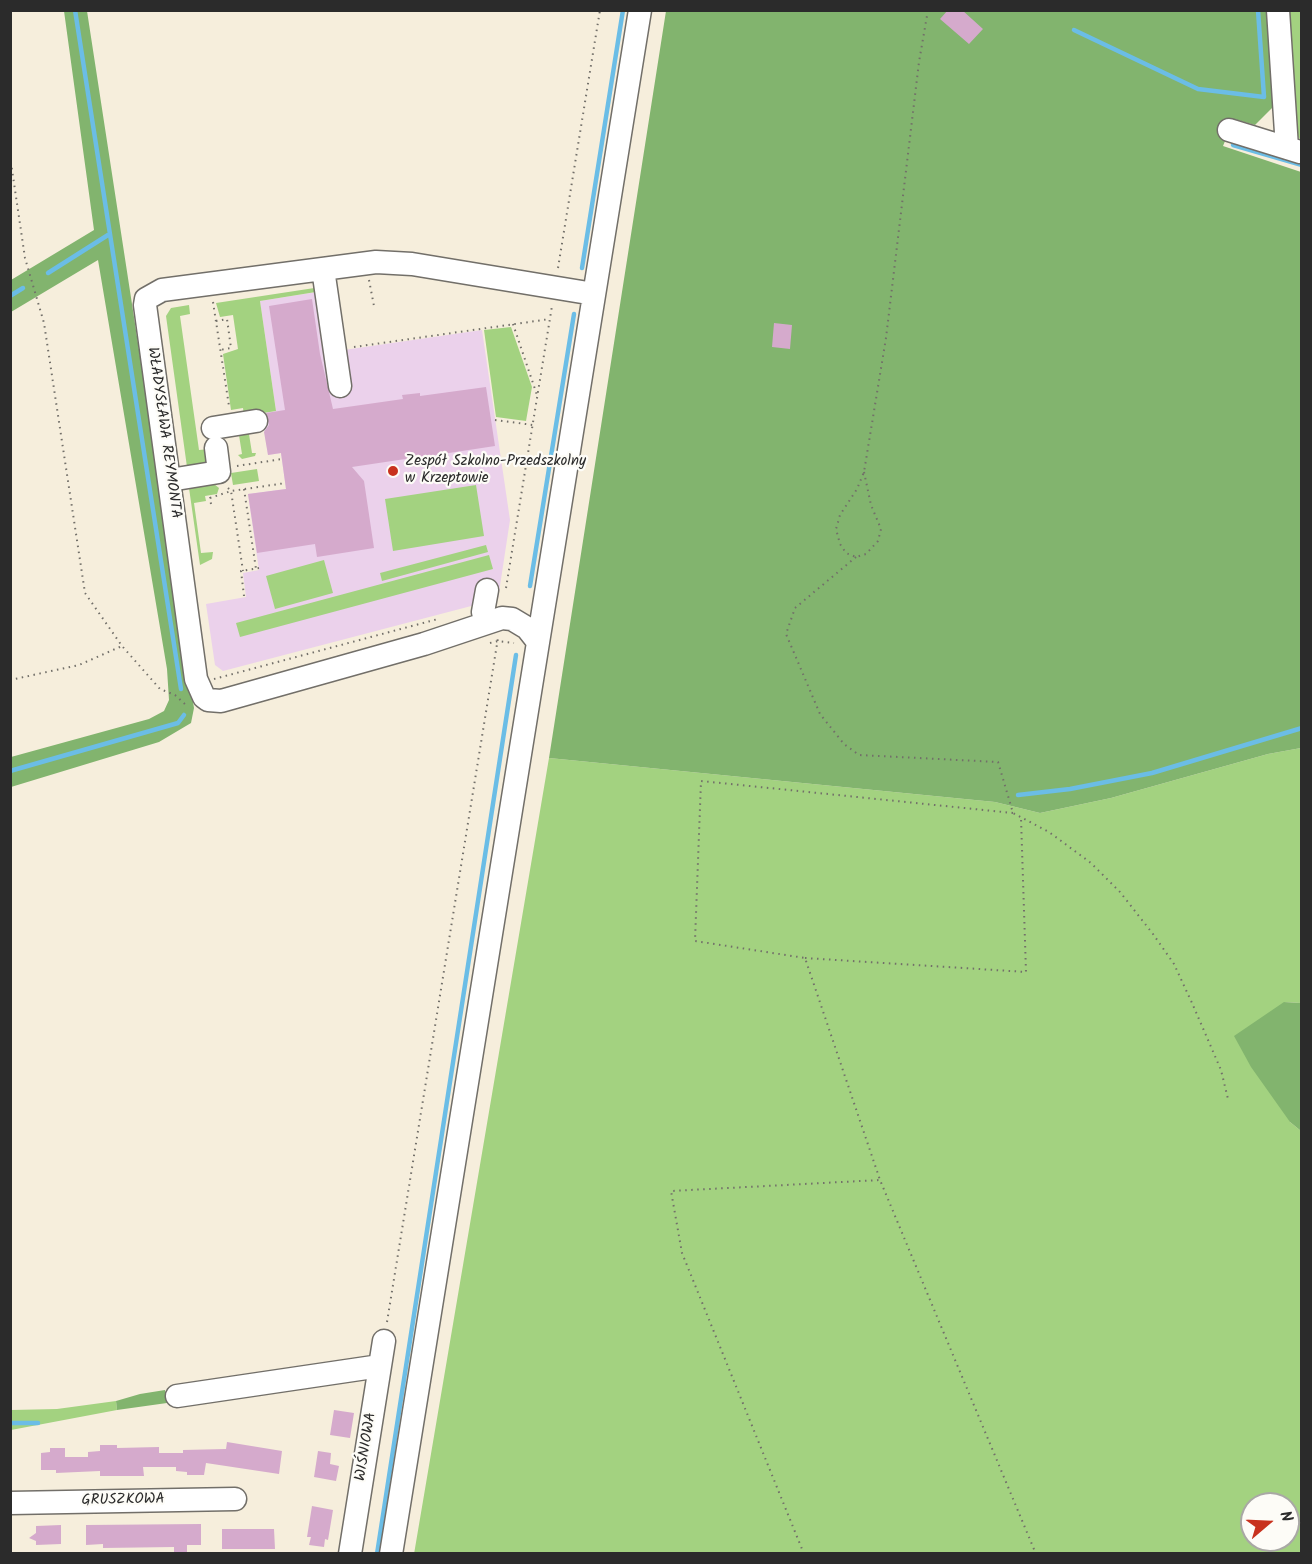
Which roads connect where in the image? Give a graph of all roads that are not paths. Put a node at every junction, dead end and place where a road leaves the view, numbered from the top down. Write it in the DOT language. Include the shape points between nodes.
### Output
graph roads {
  1 [pos="640,10"];
  2 [pos="1278,10"];
  3 [pos="1229,130"];
  4 [pos="1294,150"];
  5 [pos="323,269"];
  6 [pos="594,294"];
  7 [pos="340,386"];
  8 [pos="256,421"];
  9 [pos="170,480"];
  10 [pos="546,598"];
  11 [pos="494,615"];
  12 [pos="538,642"];
  13 [pos="384,1341"];
  14 [pos="380,1366"];
  15 [pos="177,1396"];
  16 [pos="235,1499"];
  17 [pos="10,1503"];
  18 [pos="350,1554"];
  19 [pos="391,1554"];
  1 -- 6 [label="street"];
  2 -- 4 [label="street"];
  3 -- 4 [label="street"];
  5 -- 6 [label="street, WŁADYSŁAWA REYMONTA" via="393,261"];
  5 -- 7 [label="street"];
  5 -- 9 [label="street, WŁADYSŁAWA REYMONTA" via="162,290 146,299 145,315"];
  6 -- 10 [label="street"];
  8 -- 9 [label="street" via="222,455"];
  9 -- 11 [label="street, WŁADYSŁAWA REYMONTA" via="196,679 208,700 221,700 424,644"];
  10 -- 11 [label="street, WŁADYSŁAWA REYMONTA"];
  10 -- 12 [label="street"];
  11 -- 12 [label="street" via="531,631"];
  12 -- 19 [label="street"];
  13 -- 14 [label="street, WIŚNIOWA"];
  14 -- 15 [label="street"];
  14 -- 18 [label="street, WIŚNIOWA"];
  16 -- 17 [label="street, GRUSZKOWA"];
}
